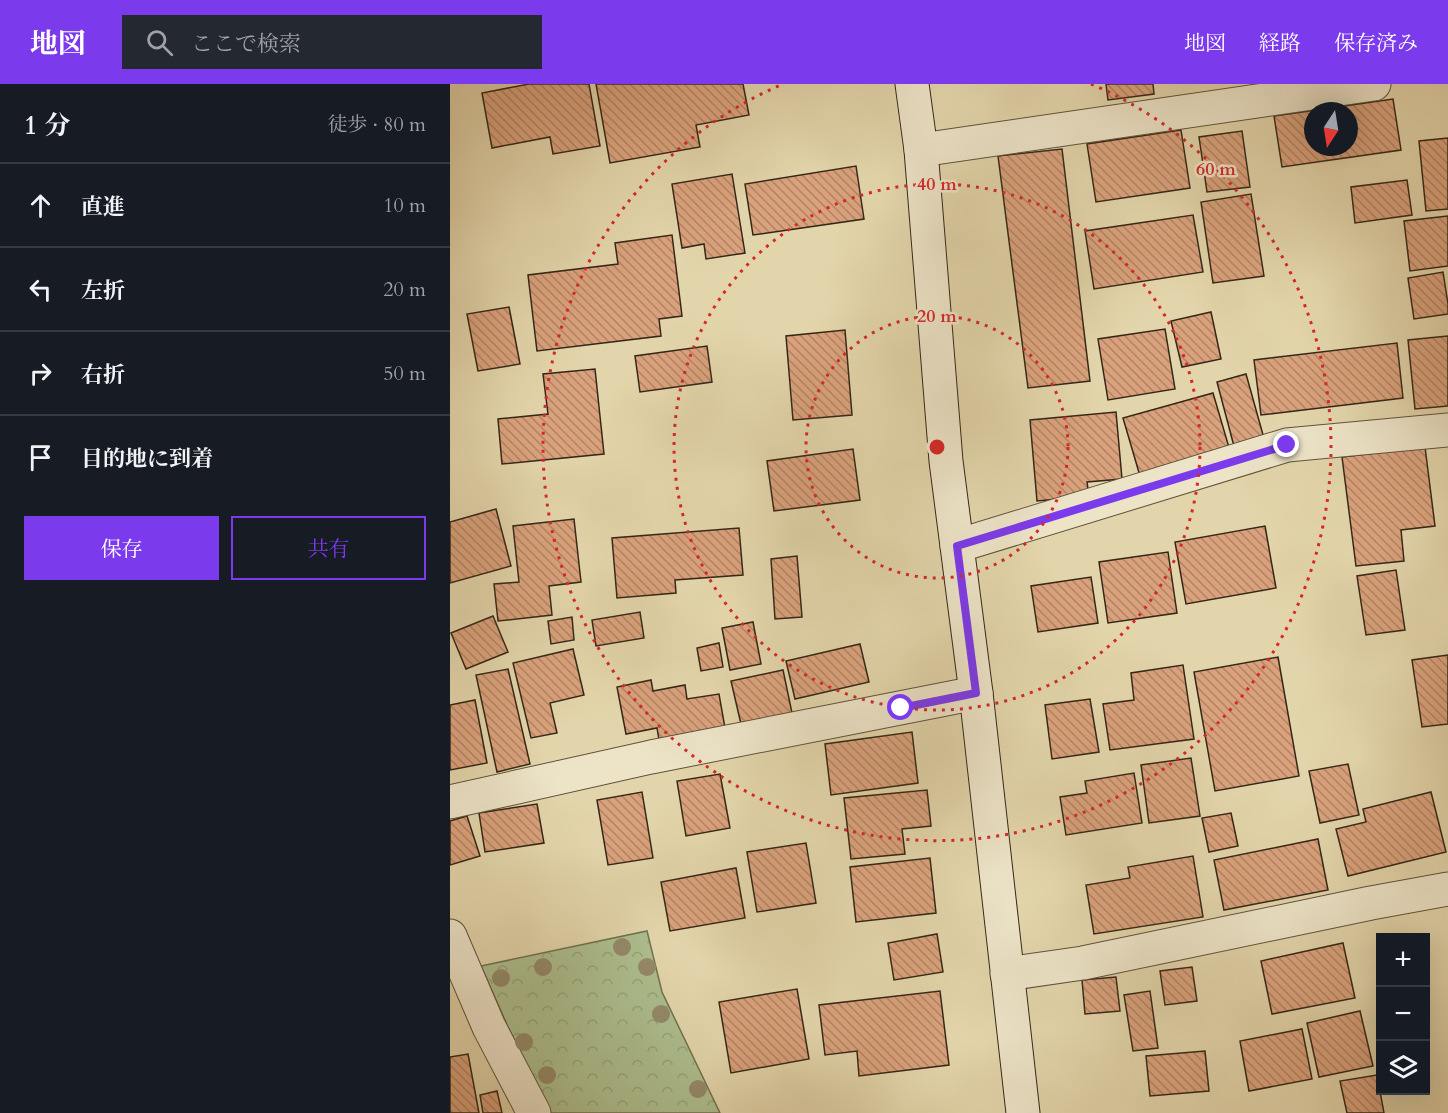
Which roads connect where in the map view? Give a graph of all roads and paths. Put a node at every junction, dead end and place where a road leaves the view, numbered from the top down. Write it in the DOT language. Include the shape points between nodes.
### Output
graph roads {
  1 [pos="912,84"];
  2 [pos="1374,84"];
  3 [pos="921,150"];
  4 [pos="1448,430"];
  5 [pos="957,546"];
  6 [pos="976,693"];
  7 [pos="450,802"];
  8 [pos="1448,889"];
  9 [pos="450,936"];
  10 [pos="1007,975"];
  11 [pos="534,1113"];
  12 [pos="1023,1113"];
  1 -- 3 [label="street"];
  2 -- 3 [label="street"];
  3 -- 5 [label="street" via="946,460"];
  4 -- 5 [label="street" via="1287,445"];
  5 -- 6 [label="street"];
  6 -- 7 [label="street" via="651,757"];
  6 -- 10 [label="street"];
  8 -- 10 [label="street"];
  9 -- 11 [label="street" via="489,1027"];
  10 -- 12 [label="street"];
}
